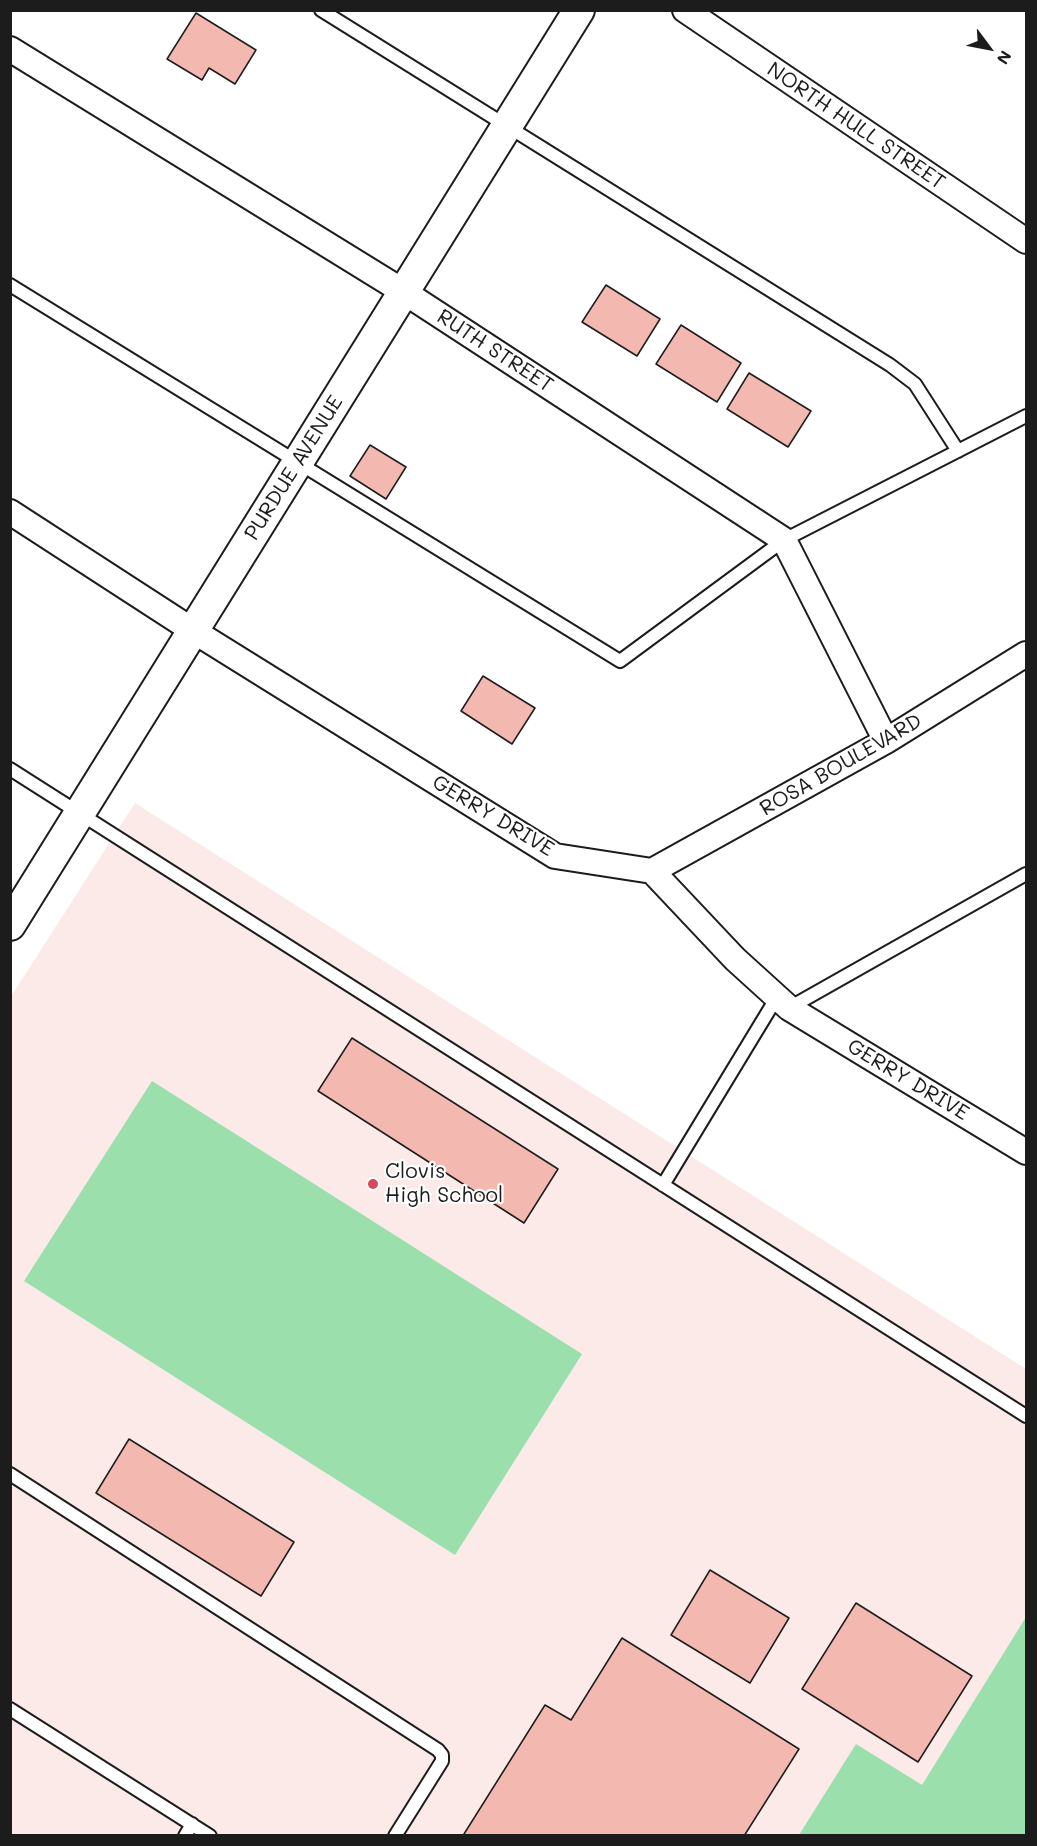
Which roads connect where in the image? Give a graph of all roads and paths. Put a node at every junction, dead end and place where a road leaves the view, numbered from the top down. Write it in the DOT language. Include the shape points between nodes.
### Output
graph roads {
  1 [pos="321,10"];
  2 [pos="579,10"];
  3 [pos="685,10"];
  4 [pos="10,49"];
  5 [pos="507,126"];
  6 [pos="1026,241"];
  7 [pos="10,285"];
  8 [pos="404,292"];
  9 [pos="1026,416"];
  10 [pos="958,451"];
  11 [pos="297,463"];
  12 [pos="10,512"];
  13 [pos="784,540"];
  14 [pos="192,630"];
  15 [pos="1026,654"];
  16 [pos="886,741"];
  17 [pos="10,769"];
  18 [pos="80,813"];
  19 [pos="652,871"];
  20 [pos="1026,874"];
  21 [pos="10,925"];
  22 [pos="783,1003"];
  23 [pos="1026,1152"];
  24 [pos="663,1185"];
  25 [pos="1026,1416"];
  26 [pos="10,1474"];
  27 [pos="10,1708"];
  28 [pos="192,1824"];
  29 [pos="185,1836"];
  30 [pos="210,1836"];
  31 [pos="395,1836"];
  1 -- 5 [label="lane"];
  2 -- 5 [label="street, PURDUE AVENUE"];
  3 -- 6 [label="street, NORTH HULL STREET"];
  4 -- 8 [label="street, RUTH STREET"];
  5 -- 8 [label="street, PURDUE AVENUE"];
  5 -- 10 [label="lane" via="890,365 915,384"];
  7 -- 11 [label="lane"];
  8 -- 11 [label="street, PURDUE AVENUE"];
  8 -- 13 [label="street, RUTH STREET"];
  9 -- 10 [label="lane"];
  10 -- 13 [label="lane"];
  11 -- 13 [label="lane" via="620,661"];
  11 -- 14 [label="street, PURDUE AVENUE"];
  12 -- 14 [label="street, GERRY DRIVE"];
  13 -- 16 [label="street, RUTH STREET"];
  14 -- 18 [label="street, PURDUE AVENUE"];
  14 -- 19 [label="street, GERRY DRIVE" via="555,856"];
  15 -- 16 [label="street, ROSA BOULEVARD"];
  16 -- 19 [label="street, ROSA BOULEVARD"];
  17 -- 18 [label="lane"];
  18 -- 21 [label="street, PURDUE AVENUE"];
  18 -- 24 [label="lane"];
  19 -- 22 [label="street, GERRY DRIVE" via="735,959"];
  20 -- 22 [label="lane"];
  22 -- 23 [label="street, GERRY DRIVE"];
  22 -- 24 [label="lane"];
  24 -- 25 [label="lane"];
  26 -- 31 [label="lane" via="438,1750 442,1761"];
  27 -- 28 [label="lane"];
  28 -- 29 [label="lane"];
  28 -- 30 [label="lane"];
}
